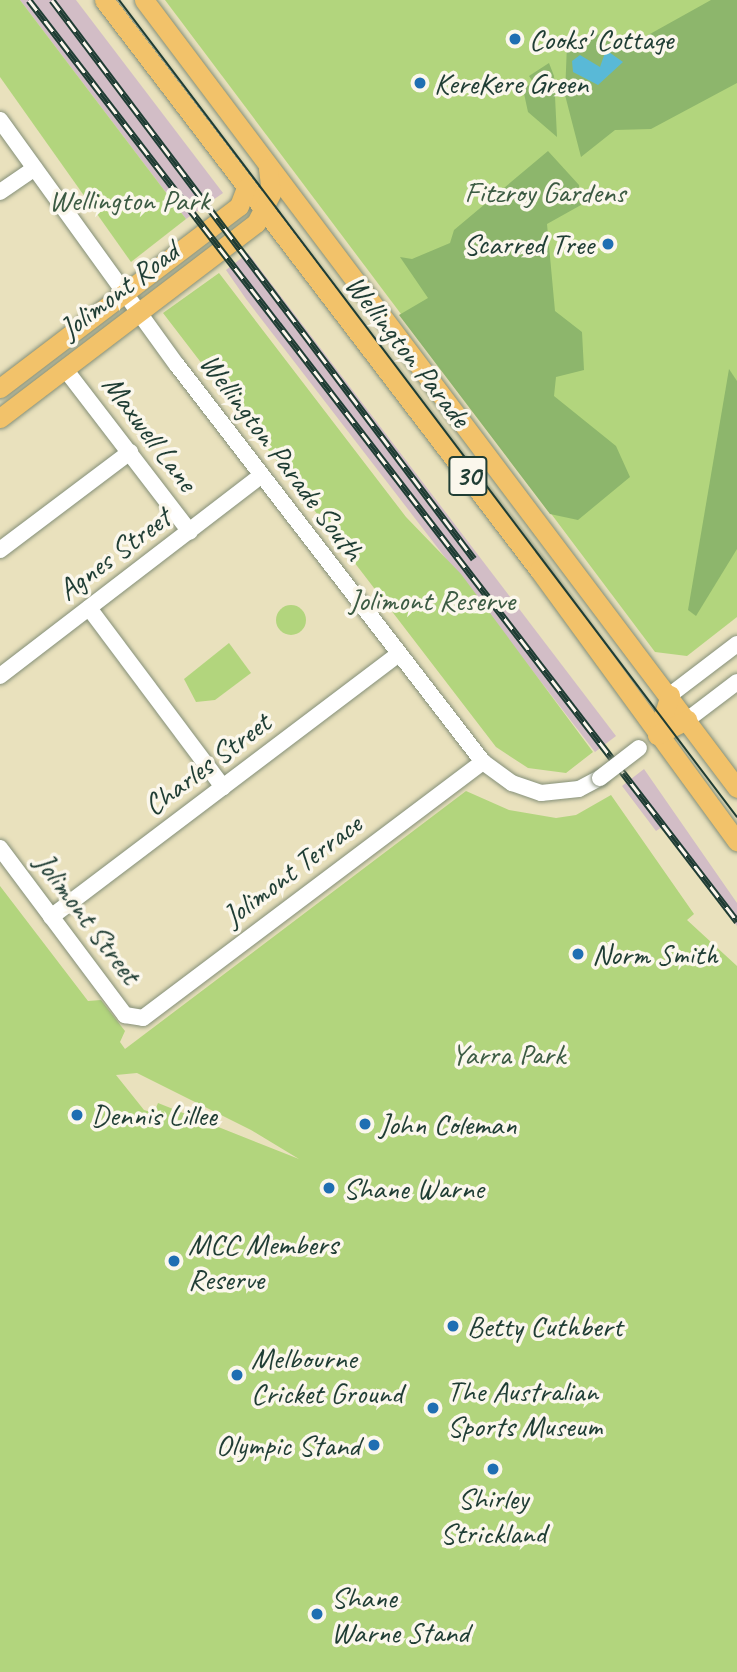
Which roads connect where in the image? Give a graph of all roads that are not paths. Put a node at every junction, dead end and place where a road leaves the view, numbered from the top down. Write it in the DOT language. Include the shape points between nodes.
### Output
graph roads {
  1 [pos="104,0"];
  2 [pos="144,0"];
  3 [pos="0,120"];
  4 [pos="266,163"];
  5 [pos="35,168"];
  6 [pos="246,188"];
  7 [pos="0,192"];
  8 [pos="264,212"];
  9 [pos="125,294"];
  10 [pos="139,313"];
  11 [pos="65,369"];
  12 [pos="0,388"];
  13 [pos="0,418"];
  14 [pos="130,452"];
  15 [pos="261,476"];
  16 [pos="190,532"];
  17 [pos="0,550"];
  18 [pos="89,608"];
  19 [pos="737,645"];
  20 [pos="397,655"];
  21 [pos="0,676"];
  22 [pos="737,681"];
  23 [pos="670,695"];
  24 [pos="687,720"];
  25 [pos="657,735"];
  26 [pos="483,762"];
  27 [pos="223,787"];
  28 [pos="737,788"];
  29 [pos="737,842"];
  30 [pos="0,848"];
  31 [pos="51,917"];
  32 [pos="133,1019"];
  1 -- 6 [label="main road, Wellington Parade / 30"];
  2 -- 4 [label="main road, Wellington Parade / 30"];
  3 -- 5 [label="street, Wellington Parade South"];
  4 -- 8 [label="main road" via="272,186"];
  4 -- 23 [label="main road, Wellington Parade / 30"];
  5 -- 7 [label="street"];
  5 -- 9 [label="street, Wellington Parade South"];
  6 -- 8 [label="main road, Wellington Parade / 30"];
  6 -- 9 [label="main road, Jolimont Road" via="239,206"];
  8 -- 10 [label="main road, Jolimont Road"];
  8 -- 25 [label="main road, Wellington Parade / 30" via="539,570"];
  9 -- 10 [label="street, Wellington Parade South"];
  9 -- 12 [label="main road, Jolimont Road"];
  10 -- 11 [label="main road, Jolimont Road"];
  10 -- 15 [label="street, Wellington Parade South"];
  11 -- 13 [label="main road, Jolimont Road"];
  11 -- 14 [label="street, Maxwell Lane"];
  14 -- 16 [label="street, Maxwell Lane"];
  14 -- 17 [label="street"];
  15 -- 16 [label="street, Agnes Street"];
  15 -- 20 [label="street, Wellington Parade South"];
  16 -- 18 [label="street, Agnes Street"];
  18 -- 21 [label="street, Agnes Street"];
  18 -- 27 [label="street"];
  19 -- 23 [label="street"];
  20 -- 26 [label="street, Wellington Parade South"];
  20 -- 27 [label="street, Charles Street"];
  22 -- 24 [label="street"];
  23 -- 24 [label="main road, Wellington Parade / 30"];
  23 -- 25 [label="main road"];
  24 -- 25 [label="main road"];
  24 -- 28 [label="main road, Wellington Parade / 30"];
  25 -- 26 [label="street, Wellington Parade South, bridge" via="579,789 541,793 512,783"];
  25 -- 29 [label="main road, Wellington Parade / 30"];
  26 -- 32 [label="street, Jolimont Terrace"];
  27 -- 31 [label="street, Charles Street"];
  30 -- 31 [label="street, Jolimont Street"];
  31 -- 32 [label="street, Jolimont Street"];
}
